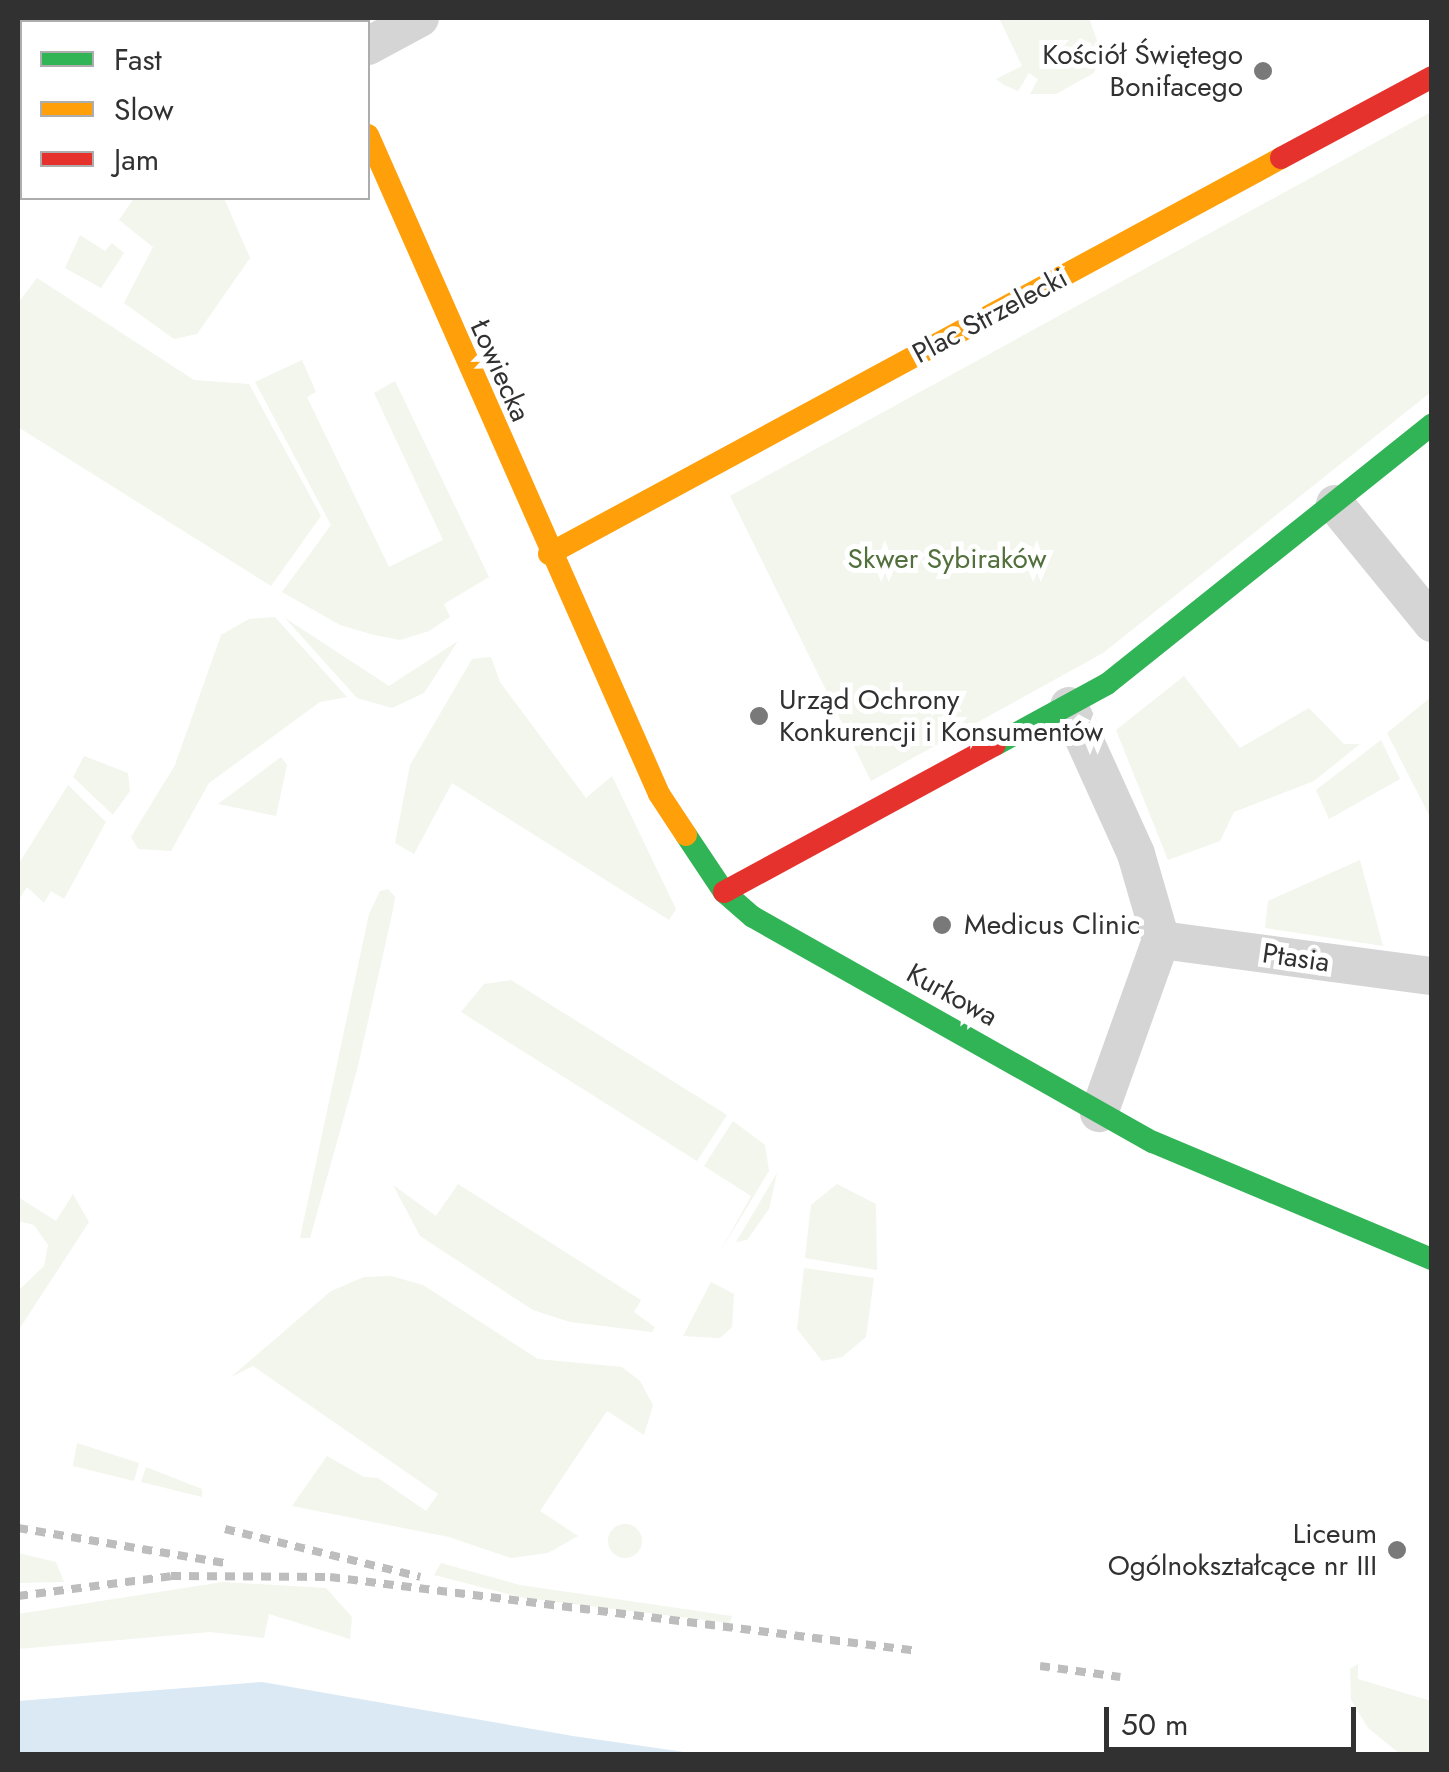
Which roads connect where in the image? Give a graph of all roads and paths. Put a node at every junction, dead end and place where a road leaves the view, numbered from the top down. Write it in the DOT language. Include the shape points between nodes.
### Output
graph roads {
  1 [pos="420,18"];
  2 [pos="370,45"];
  3 [pos="1432,77"];
  4 [pos="370,140"];
  5 [pos="1432,425"];
  6 [pos="1335,504"];
  7 [pos="549,554"];
  8 [pos="1432,623"];
  9 [pos="583,630"];
  10 [pos="1069,706"];
  11 [pos="724,892"];
  12 [pos="1161,940"];
  13 [pos="1432,976"];
  14 [pos="1099,1113"];
  15 [pos="1432,1259"];
  1 -- 2 [label="street"];
  3 -- 7 [label="street, Plac Strzelecki"];
  4 -- 7 [label="street, Łowiecka"];
  5 -- 6 [label="street"];
  6 -- 8 [label="street"];
  6 -- 10 [label="street" via="1108,684"];
  7 -- 9 [label="street, Łowiecka"];
  9 -- 11 [label="street, Kurkowa" via="659,794"];
  10 -- 11 [label="street"];
  10 -- 12 [label="street" via="1136,854"];
  11 -- 14 [label="street, Kurkowa" via="753,917"];
  12 -- 13 [label="street, Ptasia"];
  12 -- 14 [label="street"];
  14 -- 15 [label="street, Kurkowa" via="1178,1154"];
}
